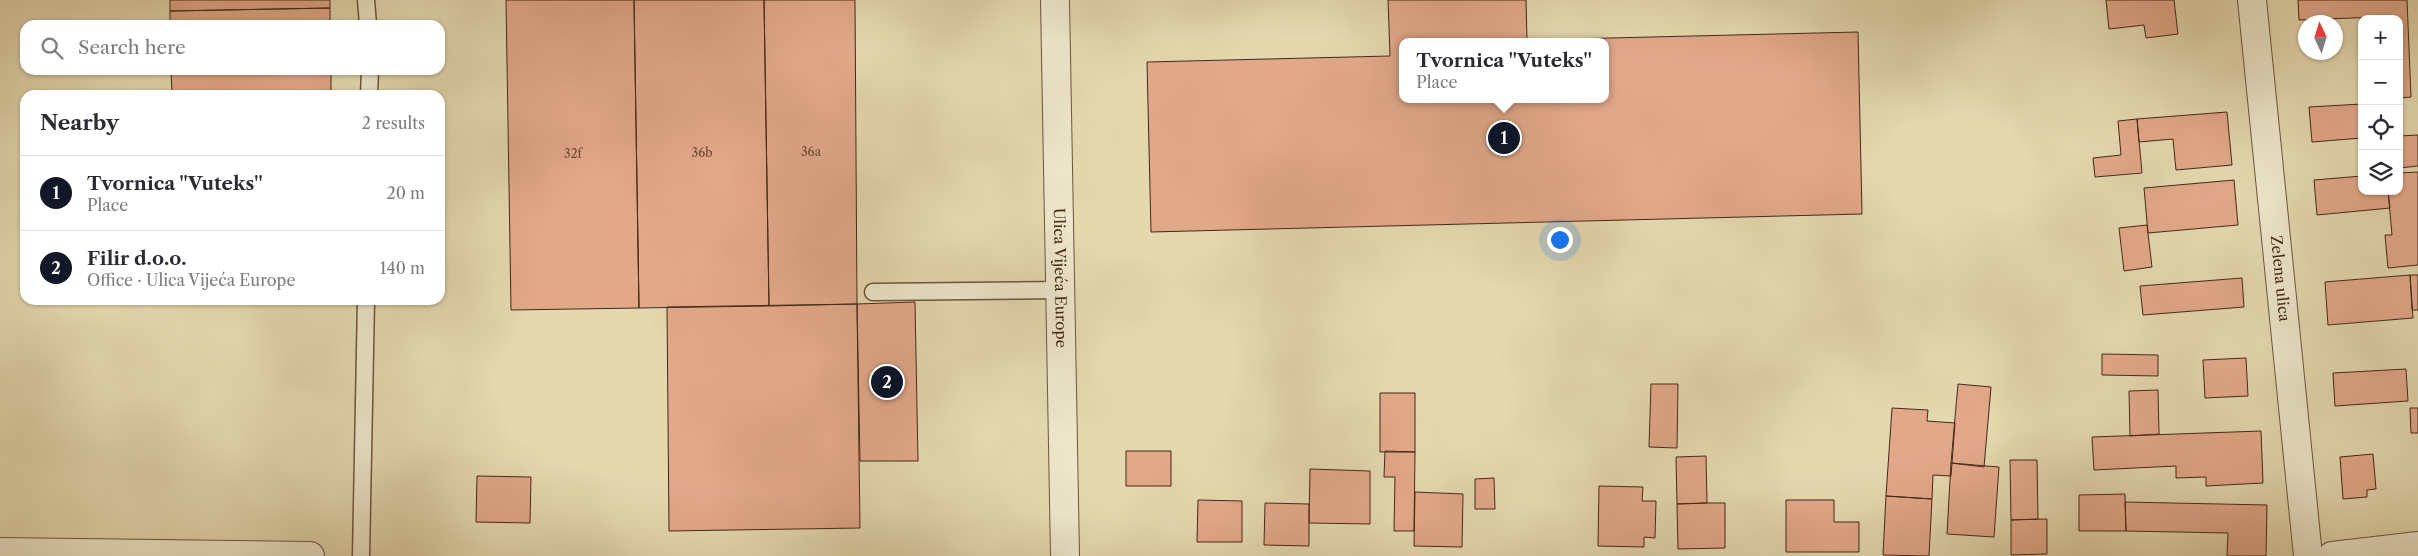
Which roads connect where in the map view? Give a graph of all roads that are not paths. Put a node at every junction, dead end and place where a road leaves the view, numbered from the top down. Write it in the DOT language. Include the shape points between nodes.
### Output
graph roads {
  1 [pos="366,0"];
  2 [pos="1055,0"];
  3 [pos="2252,0"];
  4 [pos="368,20"];
  5 [pos="370,75"];
  6 [pos="370,90"];
  7 [pos="1060,290"];
  8 [pos="873,292"];
  9 [pos="366,305"];
  10 [pos="2418,546"];
  11 [pos="0,552"];
  12 [pos="310,556"];
  13 [pos="361,556"];
  14 [pos="1065,556"];
  15 [pos="2308,556"];
  16 [pos="2332,556"];
  1 -- 4 [label="lane"];
  2 -- 7 [label="street, Ulica Vijeća Europe"];
  3 -- 15 [label="street, Zelena ulica"];
  5 -- 6 [label="lane"];
  7 -- 8 [label="lane"];
  7 -- 14 [label="street, Ulica Vijeća Europe"];
  9 -- 13 [label="lane"];
  10 -- 16 [label="street"];
  11 -- 12 [label="street"];
}
